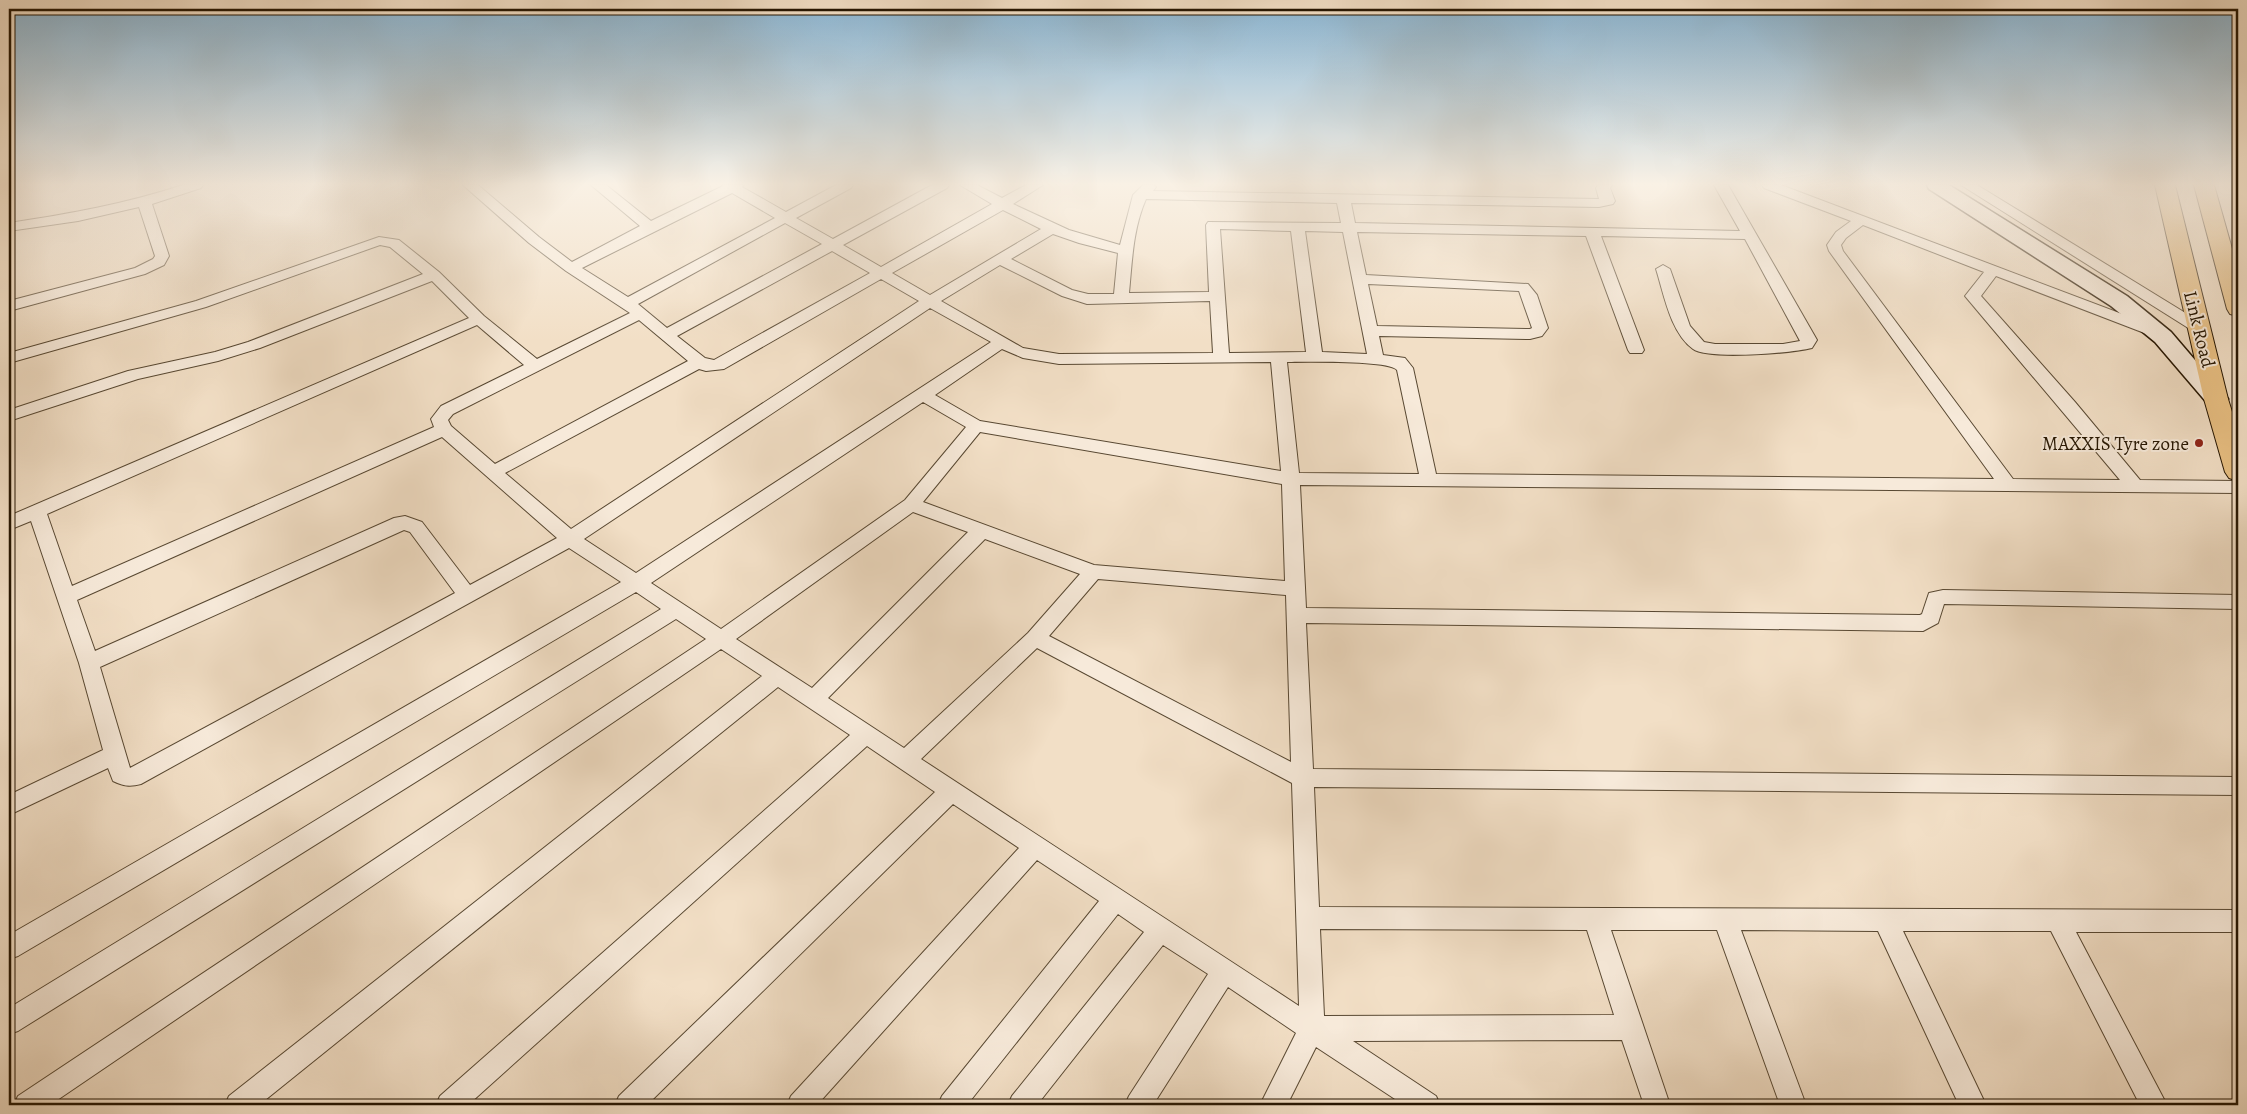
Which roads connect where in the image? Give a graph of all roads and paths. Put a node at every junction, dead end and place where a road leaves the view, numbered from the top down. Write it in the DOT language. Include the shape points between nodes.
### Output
graph roads {
  1 [pos="156,237"];
  2 [pos="530,237"];
  3 [pos="631,237"];
  4 [pos="754,237"];
  5 [pos="819,237"];
  6 [pos="844,237"];
  7 [pos="945,237"];
  8 [pos="1037,237"];
  9 [pos="1075,237"];
  10 [pos="1129,237"];
  11 [pos="1214,237"];
  12 [pos="1299,237"];
  13 [pos="1350,237"];
  14 [pos="1594,237"];
  15 [pos="1752,237"];
  16 [pos="1840,237"];
  17 [pos="1906,237"];
  18 [pos="2018,237"];
  19 [pos="2052,237"];
  20 [pos="2177,237"];
  21 [pos="2218,237"];
  22 [pos="831,244"];
  23 [pos="1126,250"];
  24 [pos="1000,259"];
  25 [pos="571,268"];
  26 [pos="1663,269"];
  27 [pos="1994,270"];
  28 [pos="882,273"];
  29 [pos="434,275"];
  30 [pos="1359,279"];
  31 [pos="1218,296"];
  32 [pos="1120,298"];
  33 [pos="930,301"];
  34 [pos="9,306"];
  35 [pos="634,308"];
  36 [pos="2238,309"];
  37 [pos="479,319"];
  38 [pos="2199,328"];
  39 [pos="1370,331"];
  40 [pos="2157,332"];
  41 [pos="666,335"];
  42 [pos="1002,342"];
  43 [pos="1636,350"];
  44 [pos="1315,356"];
  45 [pos="1278,357"];
  46 [pos="9,358"];
  47 [pos="1220,358"];
  48 [pos="1376,359"];
  49 [pos="698,362"];
  50 [pos="535,366"];
  51 [pos="923,395"];
  52 [pos="2216,398"];
  53 [pos="9,416"];
  54 [pos="976,426"];
  55 [pos="444,429"];
  56 [pos="493,472"];
  57 [pos="2238,472"];
  58 [pos="1291,479"];
  59 [pos="1429,481"];
  60 [pos="2007,484"];
  61 [pos="2135,486"];
  62 [pos="2238,487"];
  63 [pos="911,504"];
  64 [pos="37,512"];
  65 [pos="9,523"];
  66 [pos="982,530"];
  67 [pos="570,539"];
  68 [pos="1093,572"];
  69 [pos="636,583"];
  70 [pos="1295,589"];
  71 [pos="467,595"];
  72 [pos="66,597"];
  73 [pos="2238,602"];
  74 [pos="676,609"];
  75 [pos="1296,615"];
  76 [pos="1034,638"];
  77 [pos="722,639"];
  78 [pos="89,663"];
  79 [pos="777,676"];
  80 [pos="813,700"];
  81 [pos="866,734"];
  82 [pos="114,755"];
  83 [pos="905,761"];
  84 [pos="1302,778"];
  85 [pos="2238,786"];
  86 [pos="951,791"];
  87 [pos="9,806"];
  88 [pos="1035,847"];
  89 [pos="1115,899"];
  90 [pos="1308,918"];
  91 [pos="1595,919"];
  92 [pos="1725,920"];
  93 [pos="1885,920"];
  94 [pos="2058,921"];
  95 [pos="2238,922"];
  96 [pos="1161,929"];
  97 [pos="9,948"];
  98 [pos="1224,971"];
  99 [pos="9,1022"];
  100 [pos="1631,1027"];
  101 [pos="1312,1029"];
  102 [pos="27,1105"];
  103 [pos="238,1105"];
  104 [pos="449,1105"];
  105 [pos="628,1105"];
  106 [pos="800,1105"];
  107 [pos="951,1105"];
  108 [pos="1021,1105"];
  109 [pos="1138,1105"];
  110 [pos="1273,1105"];
  111 [pos="1427,1105"];
  112 [pos="1657,1105"];
  113 [pos="1793,1105"];
  114 [pos="1973,1105"];
  115 [pos="2154,1105"];
  1 -- 34 [label="street" via="162,256 159,262 140,272"];
  2 -- 25 [label="street"];
  3 -- 25 [label="street"];
  4 -- 35 [label="street"];
  5 -- 22 [label="street"];
  6 -- 22 [label="street"];
  7 -- 28 [label="street"];
  8 -- 24 [label="street"];
  9 -- 23 [label="street" via="1096,245"];
  10 -- 23 [label="street"];
  11 -- 31 [label="street"];
  12 -- 44 [label="street"];
  13 -- 30 [label="street"];
  14 -- 43 [label="street"];
  15 -- 26 [label="street" via="1810,340 1806,345 1783,349 1699,346 1683,327"];
  16 -- 60 [label="street" via="1834,245 1836,252"];
  17 -- 27 [label="street"];
  18 -- 40 [label="street" via="2112,296"];
  19 -- 38 [label="street"];
  20 -- 38 [label="main road, Link Road"];
  21 -- 36 [label="main road"];
  22 -- 28 [label="street"];
  22 -- 41 [label="street"];
  23 -- 32 [label="street"];
  24 -- 32 [label="street" via="1077,297"];
  24 -- 33 [label="street"];
  25 -- 35 [label="street"];
  27 -- 40 [label="street"];
  27 -- 61 [label="street" via="1973,296"];
  28 -- 33 [label="street"];
  28 -- 49 [label="street" via="718,365 706,366"];
  29 -- 37 [label="street"];
  29 -- 46 [label="street" via="394,243 374,242 201,304"];
  29 -- 53 [label="street" via="254,345 134,375"];
  30 -- 39 [label="street"];
  30 -- 39 [label="street" via="1523,288 1529,295 1540,328 1530,334"];
  31 -- 32 [label="street"];
  31 -- 47 [label="street"];
  33 -- 42 [label="street"];
  33 -- 67 [label="street"];
  35 -- 41 [label="street"];
  35 -- 50 [label="street"];
  37 -- 50 [label="street"];
  37 -- 64 [label="street"];
  38 -- 52 [label="main road, Link Road"];
  39 -- 48 [label="street"];
  40 -- 52 [label="street"];
  41 -- 49 [label="street"];
  42 -- 47 [label="street" via="1017,351 1045,358"];
  42 -- 51 [label="street"];
  44 -- 45 [label="street"];
  44 -- 48 [label="street"];
  45 -- 47 [label="street"];
  45 -- 58 [label="street"];
  48 -- 59 [label="street" via="1399,362 1406,368"];
  49 -- 56 [label="street"];
  50 -- 55 [label="street" via="447,410 439,419"];
  51 -- 54 [label="street"];
  51 -- 69 [label="street"];
  52 -- 57 [label="main road, Link Road"];
  54 -- 58 [label="street"];
  54 -- 63 [label="street"];
  55 -- 56 [label="street"];
  55 -- 72 [label="street"];
  56 -- 67 [label="street"];
  58 -- 59 [label="street"];
  58 -- 70 [label="street"];
  59 -- 60 [label="street"];
  60 -- 61 [label="street"];
  61 -- 62 [label="street"];
  63 -- 66 [label="street"];
  63 -- 77 [label="street"];
  64 -- 65 [label="street"];
  64 -- 72 [label="street"];
  66 -- 68 [label="street"];
  66 -- 80 [label="street"];
  67 -- 69 [label="street"];
  67 -- 71 [label="street"];
  68 -- 70 [label="street"];
  68 -- 76 [label="street"];
  69 -- 74 [label="street"];
  69 -- 97 [label="street"];
  70 -- 75 [label="street"];
  71 -- 78 [label="street" via="416,527 404,523"];
  71 -- 82 [label="street" via="139,775 123,776"];
  72 -- 78 [label="street"];
  73 -- 75 [label="street" via="1943,597 1936,598 1931,618 1923,623"];
  74 -- 77 [label="street"];
  74 -- 99 [label="street"];
  75 -- 84 [label="street"];
  76 -- 83 [label="street"];
  76 -- 84 [label="street"];
  77 -- 79 [label="street"];
  77 -- 102 [label="street"];
  78 -- 82 [label="street"];
  79 -- 80 [label="street"];
  79 -- 103 [label="street"];
  80 -- 81 [label="street"];
  81 -- 83 [label="street"];
  81 -- 104 [label="street"];
  82 -- 87 [label="street"];
  83 -- 86 [label="street"];
  84 -- 85 [label="street"];
  84 -- 90 [label="street"];
  86 -- 88 [label="street"];
  86 -- 105 [label="street"];
  88 -- 89 [label="street"];
  88 -- 106 [label="street"];
  89 -- 96 [label="street"];
  89 -- 107 [label="street"];
  90 -- 91 [label="street"];
  90 -- 101 [label="street"];
  91 -- 92 [label="street"];
  91 -- 100 [label="street"];
  92 -- 93 [label="street"];
  92 -- 113 [label="street"];
  93 -- 94 [label="street"];
  93 -- 114 [label="street"];
  94 -- 95 [label="street"];
  94 -- 115 [label="street"];
  96 -- 98 [label="street"];
  96 -- 108 [label="street"];
  98 -- 101 [label="street"];
  98 -- 109 [label="street"];
  100 -- 101 [label="street"];
  100 -- 112 [label="street"];
  101 -- 110 [label="street"];
  101 -- 111 [label="street"];
}
